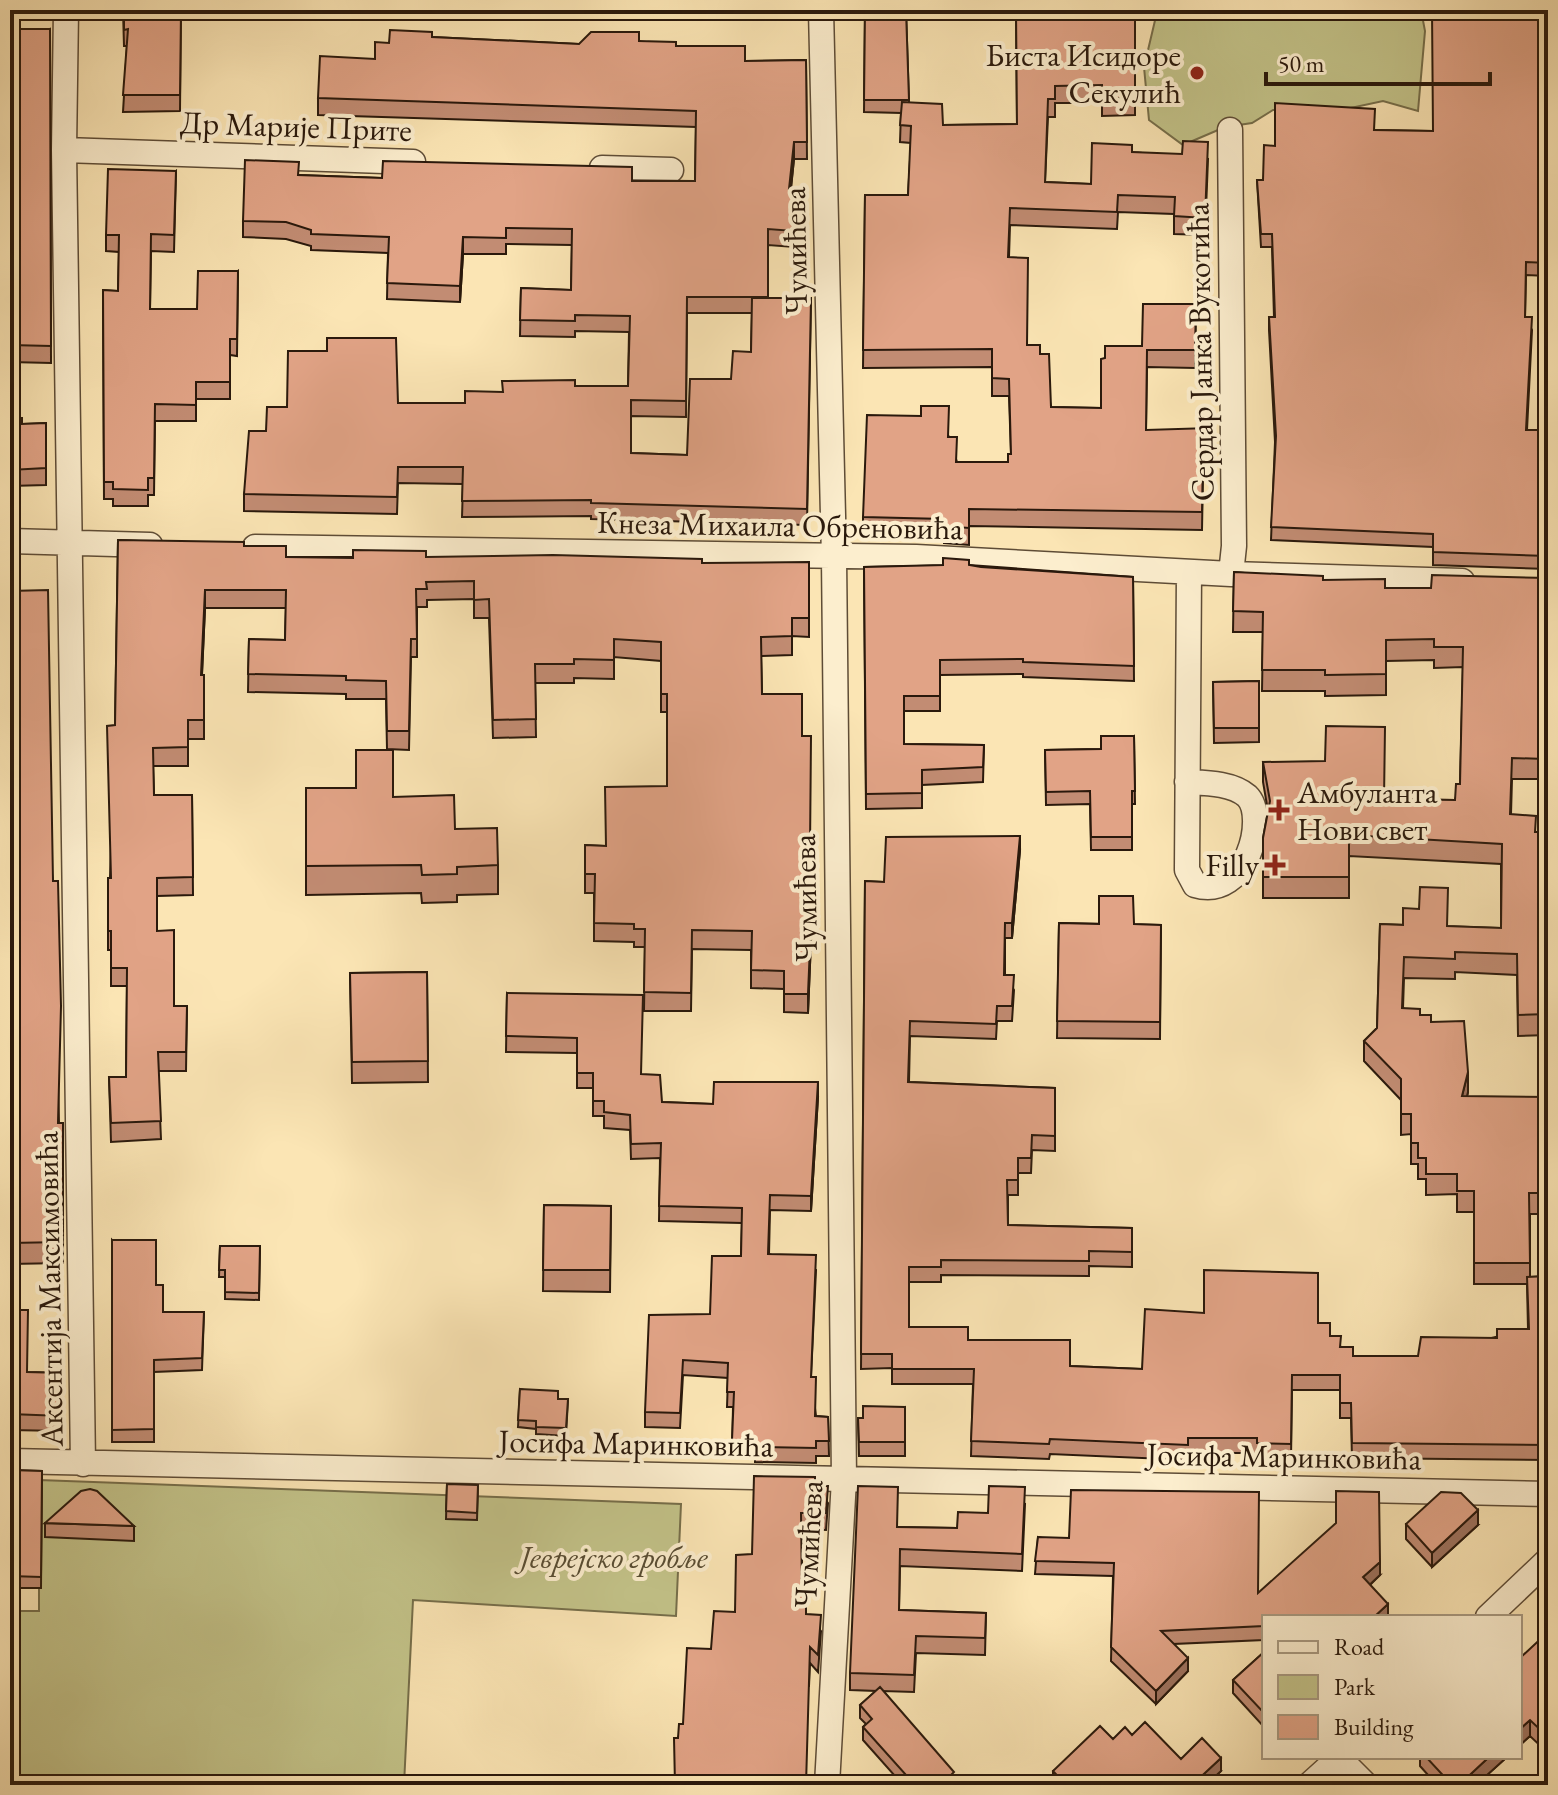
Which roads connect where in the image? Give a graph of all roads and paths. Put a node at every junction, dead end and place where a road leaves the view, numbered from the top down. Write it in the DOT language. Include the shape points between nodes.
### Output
graph roads {
  1 [pos="66,10"];
  2 [pos="821,10"];
  3 [pos="1230,130"];
  4 [pos="64,150"];
  5 [pos="431,162"];
  6 [pos="575,167"];
  7 [pos="671,170"];
  8 [pos="10,541"];
  9 [pos="70,543"];
  10 [pos="171,545"];
  11 [pos="234,546"];
  12 [pos="834,558"];
  13 [pos="1189,572"];
  14 [pos="1231,574"];
  15 [pos="1481,582"];
  16 [pos="1187,782"];
  17 [pos="10,1461"];
  18 [pos="83,1464"];
  19 [pos="844,1479"];
  20 [pos="1548,1494"];
  21 [pos="1548,1560"];
  22 [pos="1490,1615"];
  23 [pos="1338,1759"];
  24 [pos="1342,1759"];
  25 [pos="827,1785"];
  26 [pos="1309,1785"];
  27 [pos="1366,1785"];
  1 -- 4 [label="street, Аксентија Максимовића"];
  2 -- 12 [label="street, Чумићева"];
  3 -- 14 [label="street, Сердар Јанка Вукотића"];
  4 -- 5 [label="street, Др Марије Прите"];
  4 -- 9 [label="street, Аксентија Максимовића"];
  6 -- 7 [label="street"];
  8 -- 9 [label="street"];
  9 -- 10 [label="street"];
  9 -- 18 [label="street, Аксентија Максимовића"];
  11 -- 12 [label="street, Кнеза Михаила Обреновића"];
  12 -- 13 [label="street, Кнеза Михаила Обреновића" via="916,557"];
  12 -- 19 [label="street, Чумићева"];
  13 -- 14 [label="street, Кнеза Михаила Обреновића"];
  13 -- 16 [label="street"];
  14 -- 15 [label="street, Кнеза Михаила Обреновића"];
  17 -- 18 [label="street, Јосифа Маринковића"];
  18 -- 19 [label="street, Јосифа Маринковића"];
  19 -- 20 [label="street, Јосифа Маринковића"];
  19 -- 25 [label="street, Чумићева"];
  21 -- 22 [label="street"];
  23 -- 26 [label="street"];
  24 -- 27 [label="street"];
}
